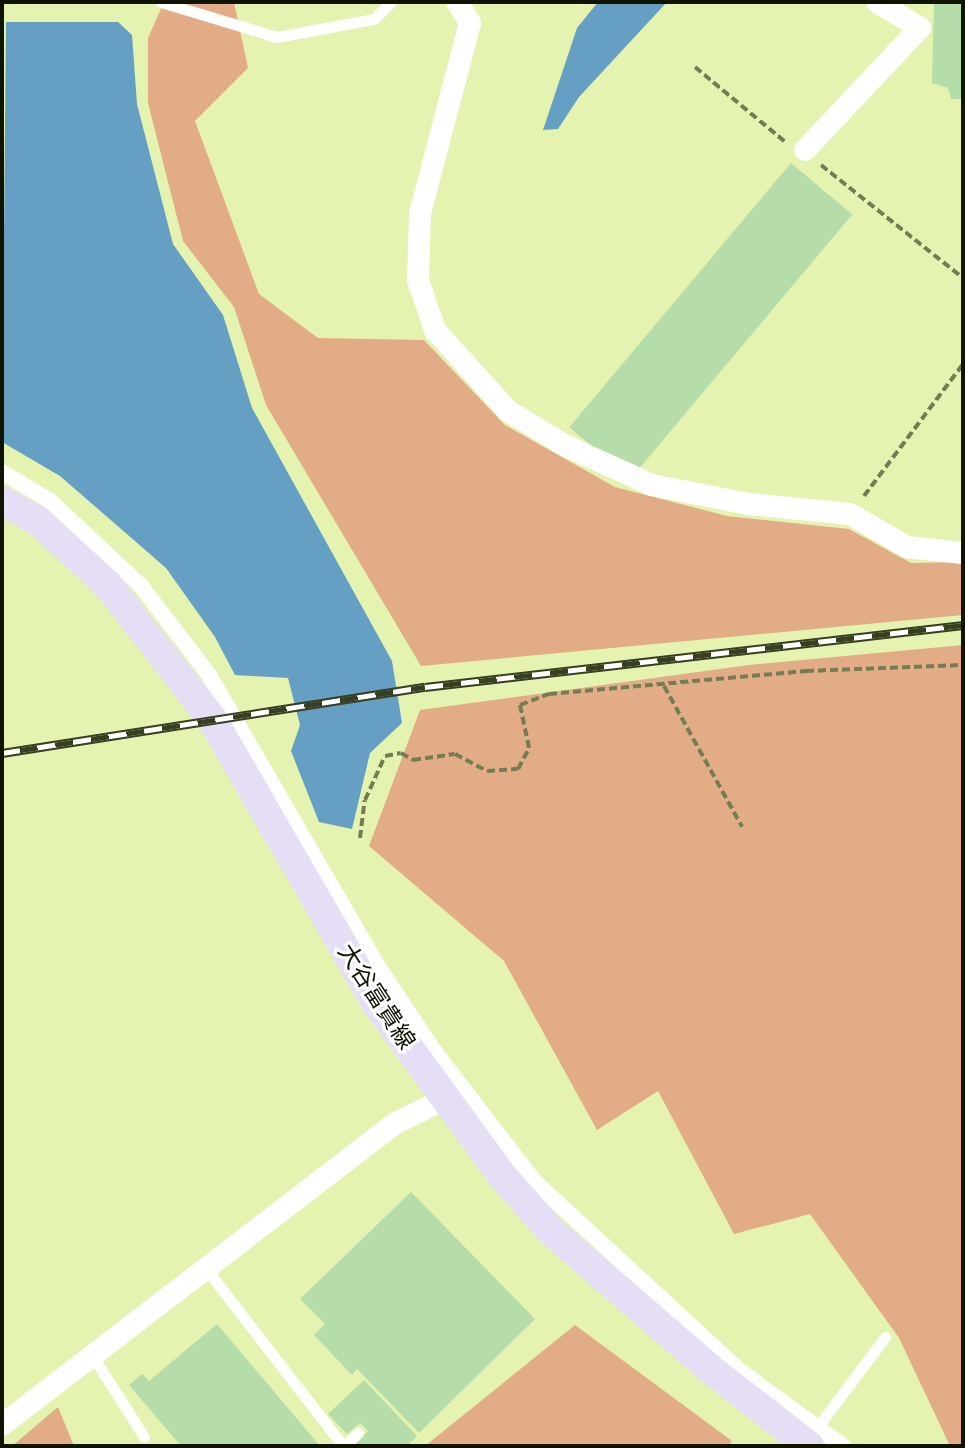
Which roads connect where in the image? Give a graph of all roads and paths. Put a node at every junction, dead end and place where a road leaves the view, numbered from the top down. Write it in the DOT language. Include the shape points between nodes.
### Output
graph roads {
  1 [pos="161,2"];
  2 [pos="391,2"];
  3 [pos="457,2"];
  4 [pos="877,2"];
  5 [pos="695,67"];
  6 [pos="805,150"];
  7 [pos="963,278"];
  8 [pos="963,364"];
  9 [pos="2,472"];
  10 [pos="2,501"];
  11 [pos="850,514"];
  12 [pos="963,553"];
  13 [pos="963,665"];
  14 [pos="664,685"];
  15 [pos="742,827"];
  16 [pos="360,838"];
  17 [pos="443,1100"];
  18 [pos="207,1270"];
  19 [pos="885,1337"];
  20 [pos="92,1355"];
  21 [pos="2,1425"];
  22 [pos="358,1433"];
  23 [pos="144,1437"];
  24 [pos="810,1439"];
  25 [pos="344,1446"];
  26 [pos="843,1446"];
  1 -- 2 [label="lane" via="277,37 374,19"];
  3 -- 11 [label="street" via="470,23 420,214 418,280 435,330 508,411 566,446 652,485 748,504"];
  4 -- 6 [label="street" via="920,28"];
  5 -- 6 [label="path" via="782,141"];
  6 -- 7 [label="path"];
  8 -- 11 [label="path"];
  9 -- 24 [label="street" via="50,501 141,586 209,675 379,968 434,1051 534,1181"];
  10 -- 17 [label="main road, 大谷富貴線" via="38,521 107,584 212,719 376,1003"];
  11 -- 12 [label="street" via="907,547"];
  13 -- 14 [label="path" via="806,671"];
  14 -- 15 [label="path"];
  14 -- 16 [label="path" via="567,691 520,705 529,748 527,760 509,772 487,771 455,754 413,760 401,753 385,756 365,800"];
  17 -- 18 [label="street" via="396,1123"];
  17 -- 24 [label="main road, 大谷富貴線" via="552,1232"];
  18 -- 20 [label="street"];
  18 -- 25 [label="lane"];
  19 -- 24 [label="lane"];
  20 -- 21 [label="street"];
  20 -- 23 [label="lane"];
  22 -- 25 [label="lane"];
  24 -- 26 [label="street"];
}
